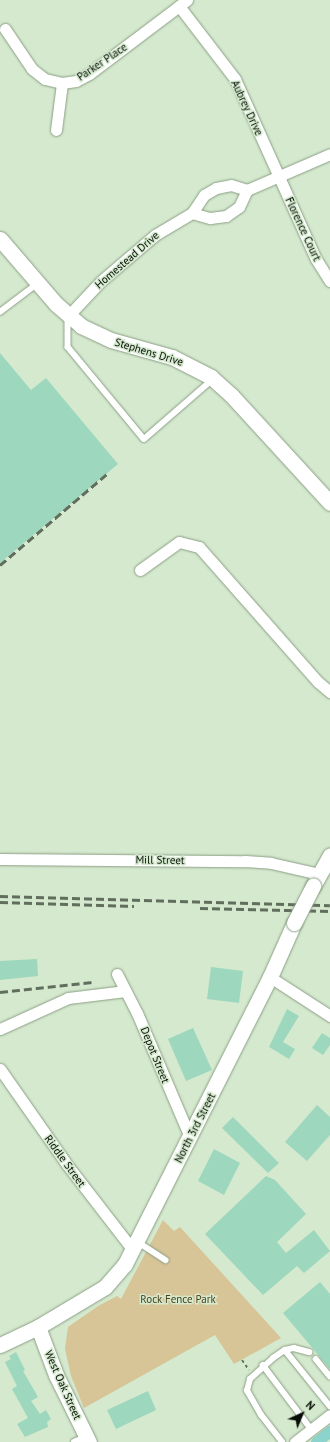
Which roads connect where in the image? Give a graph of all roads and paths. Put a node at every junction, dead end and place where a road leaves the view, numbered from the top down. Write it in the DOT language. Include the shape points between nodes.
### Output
graph roads {
  1 [pos="183,3"];
  2 [pos="5,29"];
  3 [pos="62,84"];
  4 [pos="56,130"];
  5 [pos="330,154"];
  6 [pos="279,176"];
  7 [pos="247,190"];
  8 [pos="192,213"];
  9 [pos="0,239"];
  10 [pos="330,281"];
  11 [pos="37,284"];
  12 [pos="0,312"];
  13 [pos="68,316"];
  14 [pos="213,379"];
  15 [pos="330,503"];
  16 [pos="140,570"];
  17 [pos="330,692"];
  18 [pos="330,855"];
  19 [pos="0,860"];
  20 [pos="316,880"];
  21 [pos="117,974"];
  22 [pos="270,977"];
  23 [pos="126,991"];
  24 [pos="330,1016"];
  25 [pos="0,1029"];
  26 [pos="0,1069"];
  27 [pos="190,1137"];
  28 [pos="135,1246"];
  29 [pos="166,1260"];
  30 [pos="38,1327"];
  31 [pos="0,1345"];
  32 [pos="285,1350"];
  33 [pos="309,1352"];
  34 [pos="316,1359"];
  35 [pos="242,1360"];
  36 [pos="264,1365"];
  37 [pos="254,1375"];
  38 [pos="330,1376"];
  39 [pos="330,1406"];
  40 [pos="330,1415"];
  41 [pos="312,1430"];
  42 [pos="83,1440"];
  43 [pos="282,1442"];
  44 [pos="295,1442"];
  1 -- 3 [label="street, Parker Place" via="89,74 76,81"];
  1 -- 6 [label="street, Aubrey Drive" via="235,79"];
  2 -- 3 [label="street, Parker Place" via="32,69 45,79"];
  3 -- 4 [label="street"];
  5 -- 6 [label="street"];
  6 -- 7 [label="street"];
  6 -- 10 [label="street, Florence Court" via="316,259"];
  7 -- 8 [label="street, Homestead Drive" via="231,185 216,188 204,195"];
  7 -- 8 [label="street" via="239,207 226,216 210,218"];
  8 -- 13 [label="street, Homestead Drive" via="149,240 101,281"];
  9 -- 11 [label="main road, Stephens Drive"];
  11 -- 12 [label="lane"];
  11 -- 13 [label="main road, Stephens Drive"];
  13 -- 14 [label="main road, Stephens Drive" via="96,334 172,357 199,369"];
  13 -- 14 [label="lane" via="68,348 144,439"];
  14 -- 15 [label="main road, Stephens Drive" via="232,396"];
  16 -- 17 [label="street" via="179,542 199,547 318,682"];
  18 -- 20 [label="main road, North 3rd Street"];
  19 -- 20 [label="street, Mill Street" via="245,861 271,863"];
  20 -- 22 [label="main road, North 3rd Street, bridge"];
  21 -- 23 [label="street, Depot Street"];
  22 -- 24 [label="street"];
  22 -- 27 [label="main road, North 3rd Street"];
  23 -- 25 [label="street" via="68,998"];
  23 -- 27 [label="street, Depot Street"];
  26 -- 28 [label="street, Riddle Street" via="68,1166"];
  27 -- 28 [label="main road, North 3rd Street"];
  28 -- 29 [label="lane"];
  28 -- 30 [label="main road, North 3rd Street" via="105,1288"];
  30 -- 31 [label="main road, North 3rd Street"];
  30 -- 42 [label="main road, West Oak Street"];
  32 -- 33 [label="lane" via="294,1348"];
  32 -- 36 [label="lane"];
  32 -- 39 [label="lane"];
  34 -- 38 [label="lane"];
  35 -- 37 [label="path"];
  36 -- 37 [label="lane"];
  36 -- 41 [label="lane"];
  37 -- 43 [label="lane" via="247,1391 260,1415"];
  40 -- 41 [label="street"];
  41 -- 44 [label="street"];
}
